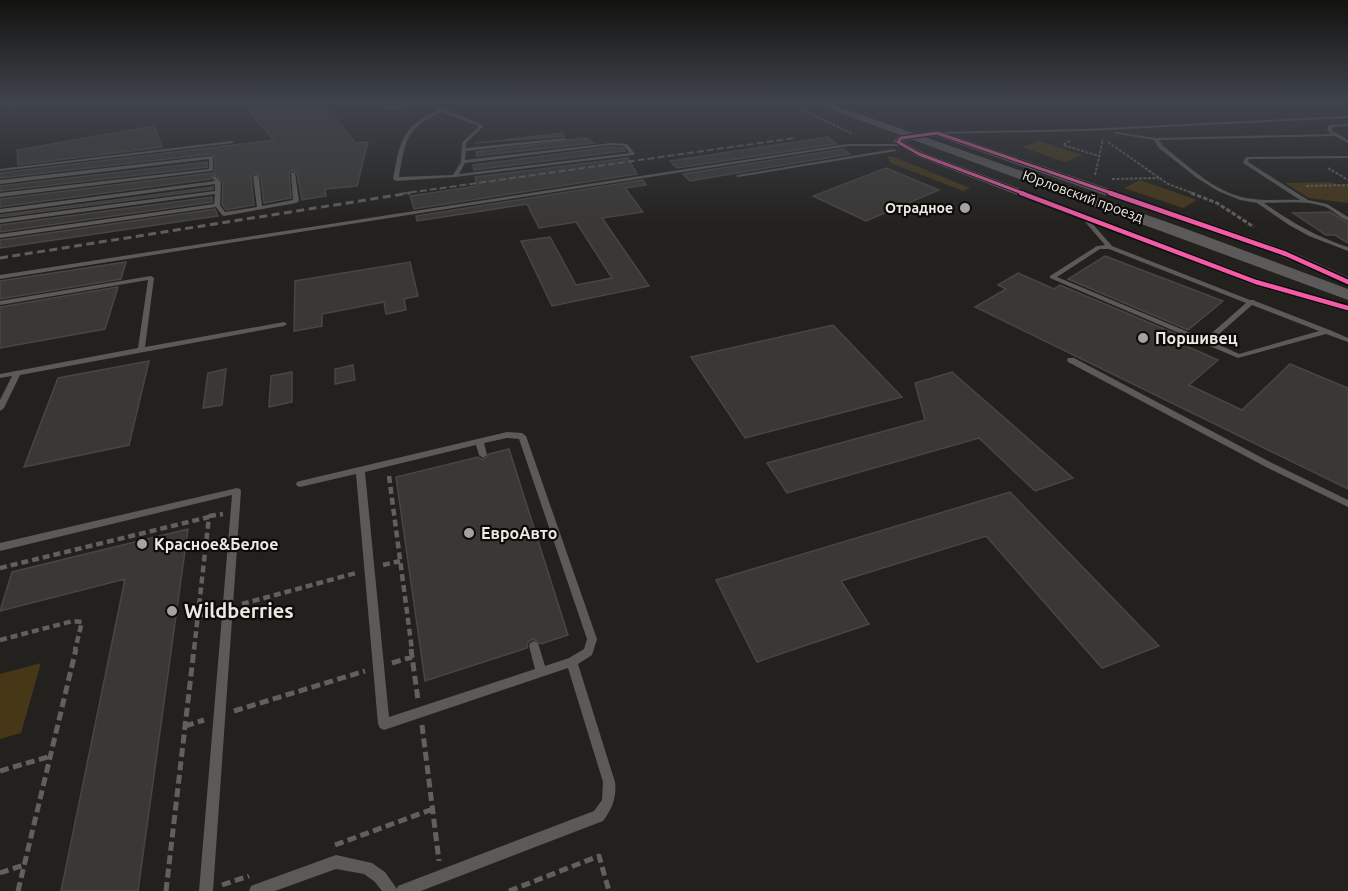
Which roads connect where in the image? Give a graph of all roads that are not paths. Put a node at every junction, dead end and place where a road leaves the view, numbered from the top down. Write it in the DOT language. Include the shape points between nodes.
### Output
graph roads {
  1 [pos="218,144"];
  2 [pos="403,144"];
  3 [pos="464,144"];
  4 [pos="524,144"];
  5 [pos="888,144"];
  6 [pos="901,144"];
  7 [pos="905,144"];
  8 [pos="950,144"];
  9 [pos="952,144"];
  10 [pos="1159,144"];
  11 [pos="464,150"];
  12 [pos="1348,157"];
  13 [pos="463,162"];
  14 [pos="0,170"];
  15 [pos="211,170"];
  16 [pos="293,173"];
  17 [pos="455,176"];
  18 [pos="738,176"];
  19 [pos="256,177"];
  20 [pos="0,182"];
  21 [pos="218,182"];
  22 [pos="218,192"];
  23 [pos="0,195"];
  24 [pos="1306,201"];
  25 [pos="1258,202"];
  26 [pos="217,205"];
  27 [pos="260,208"];
  28 [pos="0,211"];
  29 [pos="1082,215"];
  30 [pos="1348,219"];
  31 [pos="0,221"];
  32 [pos="0,236"];
  33 [pos="1110,247"];
  34 [pos="1348,249"];
  35 [pos="0,277"];
  36 [pos="1348,282"];
  37 [pos="1348,295"];
  38 [pos="1252,301"];
  39 [pos="0,303"];
  40 [pos="1348,308"];
  41 [pos="284,324"];
  42 [pos="1328,331"];
  43 [pos="1348,340"];
  44 [pos="1206,342"];
  45 [pos="141,350"];
  46 [pos="1071,360"];
  47 [pos="17,373"];
  48 [pos="0,376"];
  49 [pos="0,408"];
  50 [pos="479,441"];
  51 [pos="483,455"];
  52 [pos="360,470"];
  53 [pos="300,484"];
  54 [pos="1348,504"];
  55 [pos="0,547"];
  56 [pos="534,646"];
  57 [pos="572,662"];
  58 [pos="541,673"];
  59 [pos="206,891"];
  60 [pos="255,891"];
  61 [pos="391,891"];
  62 [pos="403,891"];
  1 -- 14 [label="lane"];
  2 -- 17 [label="lane" via="396,179"];
  3 -- 11 [label="lane"];
  4 -- 11 [label="lane"];
  5 -- 35 [label="lane" via="848,145"];
  6 -- 18 [label="lane"];
  7 -- 29 [label="street"];
  8 -- 37 [label="main road, Юрловский проезд"];
  9 -- 36 [label="street" via="1286,254"];
  10 -- 25 [label="lane" via="1223,192"];
  11 -- 13 [label="lane"];
  12 -- 24 [label="lane" via="1248,158 1245,162"];
  13 -- 17 [label="lane"];
  13 -- 17 [label="lane" via="611,144 625,144 633,154"];
  15 -- 20 [label="lane" via="211,157"];
  15 -- 21 [label="lane"];
  15 -- 23 [label="lane"];
  16 -- 27 [label="lane" via="296,201"];
  19 -- 27 [label="lane"];
  21 -- 22 [label="lane"];
  21 -- 28 [label="lane"];
  22 -- 26 [label="lane"];
  22 -- 31 [label="lane"];
  24 -- 25 [label="lane"];
  24 -- 30 [label="lane" via="1326,205"];
  25 -- 34 [label="lane" via="1305,234"];
  26 -- 27 [label="lane" via="224,214"];
  26 -- 32 [label="lane"];
  29 -- 33 [label="lane"];
  29 -- 40 [label="street" via="1256,282"];
  33 -- 38 [label="lane"];
  33 -- 44 [label="lane" via="1100,247 1052,277"];
  38 -- 42 [label="lane"];
  38 -- 44 [label="lane"];
  39 -- 45 [label="lane" via="151,278"];
  41 -- 45 [label="lane"];
  42 -- 43 [label="lane"];
  42 -- 44 [label="lane" via="1238,356"];
  45 -- 47 [label="lane"];
  46 -- 54 [label="lane"];
  47 -- 48 [label="lane"];
  47 -- 49 [label="lane"];
  50 -- 51 [label="lane"];
  50 -- 52 [label="lane"];
  50 -- 57 [label="lane" via="514,434 524,440 592,639 588,652"];
  52 -- 53 [label="lane"];
  52 -- 58 [label="lane" via="384,724"];
  55 -- 59 [label="lane" via="237,491"];
  56 -- 58 [label="lane"];
  57 -- 58 [label="lane"];
  57 -- 62 [label="lane" via="609,782 606,807 598,816"];
  60 -- 61 [label="lane" via="336,862 367,868"];
}
